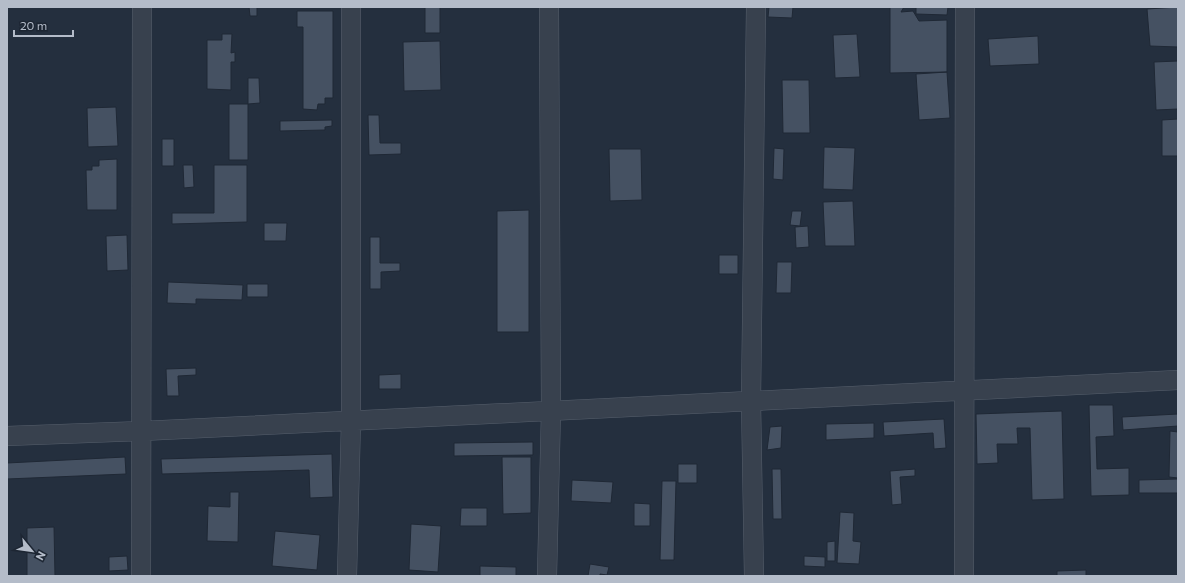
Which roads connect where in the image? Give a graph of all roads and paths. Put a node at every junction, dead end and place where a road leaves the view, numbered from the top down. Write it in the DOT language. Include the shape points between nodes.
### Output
graph roads {
  1 [pos="142,7"];
  2 [pos="350,7"];
  3 [pos="549,7"];
  4 [pos="756,7"];
  5 [pos="965,7"];
  6 [pos="1178,380"];
  7 [pos="965,391"];
  8 [pos="751,402"];
  9 [pos="551,411"];
  10 [pos="351,421"];
  11 [pos="142,431"];
  12 [pos="7,436"];
  13 [pos="141,576"];
  14 [pos="347,576"];
  15 [pos="547,576"];
  16 [pos="754,576"];
  17 [pos="964,576"];
  1 -- 11 [label="street"];
  2 -- 10 [label="street"];
  3 -- 9 [label="street"];
  4 -- 8 [label="street"];
  5 -- 7 [label="street"];
  6 -- 7 [label="street"];
  7 -- 8 [label="street"];
  7 -- 17 [label="street"];
  8 -- 9 [label="street"];
  8 -- 16 [label="street"];
  9 -- 10 [label="street"];
  9 -- 15 [label="street"];
  10 -- 11 [label="street"];
  10 -- 14 [label="street"];
  11 -- 12 [label="street"];
  11 -- 13 [label="street"];
}
